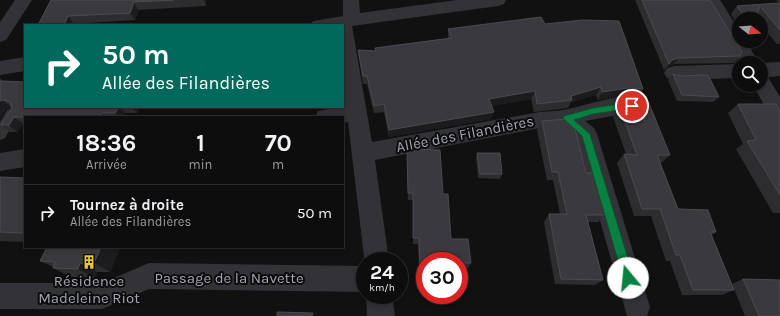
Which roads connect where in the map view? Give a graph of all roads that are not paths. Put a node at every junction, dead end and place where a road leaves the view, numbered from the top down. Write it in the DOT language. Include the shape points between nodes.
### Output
graph roads {
  1 [pos="24,0"];
  2 [pos="351,0"];
  3 [pos="498,0"];
  4 [pos="712,0"];
  5 [pos="420,5"];
  6 [pos="345,24"];
  7 [pos="0,36"];
  8 [pos="746,56"];
  9 [pos="24,64"];
  10 [pos="0,68"];
  11 [pos="780,69"];
  12 [pos="768,70"];
  13 [pos="732,71"];
  14 [pos="674,74"];
  15 [pos="767,92"];
  16 [pos="632,106"];
  17 [pos="357,112"];
  18 [pos="12,114"];
  19 [pos="780,115"];
  20 [pos="331,116"];
  21 [pos="567,118"];
  22 [pos="0,134"];
  23 [pos="363,153"];
  24 [pos="24,158"];
  25 [pos="0,162"];
  26 [pos="375,252"];
  27 [pos="356,279"];
  28 [pos="0,296"];
  29 [pos="380,304"];
  30 [pos="637,307"];
  31 [pos="381,316"];
  1 -- 7 [label="street"];
  2 -- 6 [label="street"];
  3 -- 5 [label="street"];
  4 -- 8 [label="street"];
  5 -- 6 [label="street"];
  6 -- 17 [label="street"];
  9 -- 10 [label="street"];
  11 -- 12 [label="street"];
  13 -- 14 [label="street"];
  15 -- 19 [label="street"];
  16 -- 21 [label="street, Allée des Filandières" via="593,111"];
  17 -- 20 [label="street"];
  17 -- 23 [label="street"];
  18 -- 22 [label="lane"];
  21 -- 23 [label="street, Allée des Filandières" via="540,120"];
  21 -- 30 [label="street" via="586,134"];
  23 -- 26 [label="street"];
  24 -- 25 [label="street"];
  27 -- 28 [label="street, Passage de la Navette" via="149,276 102,296"];
  29 -- 31 [label="street"];
}
